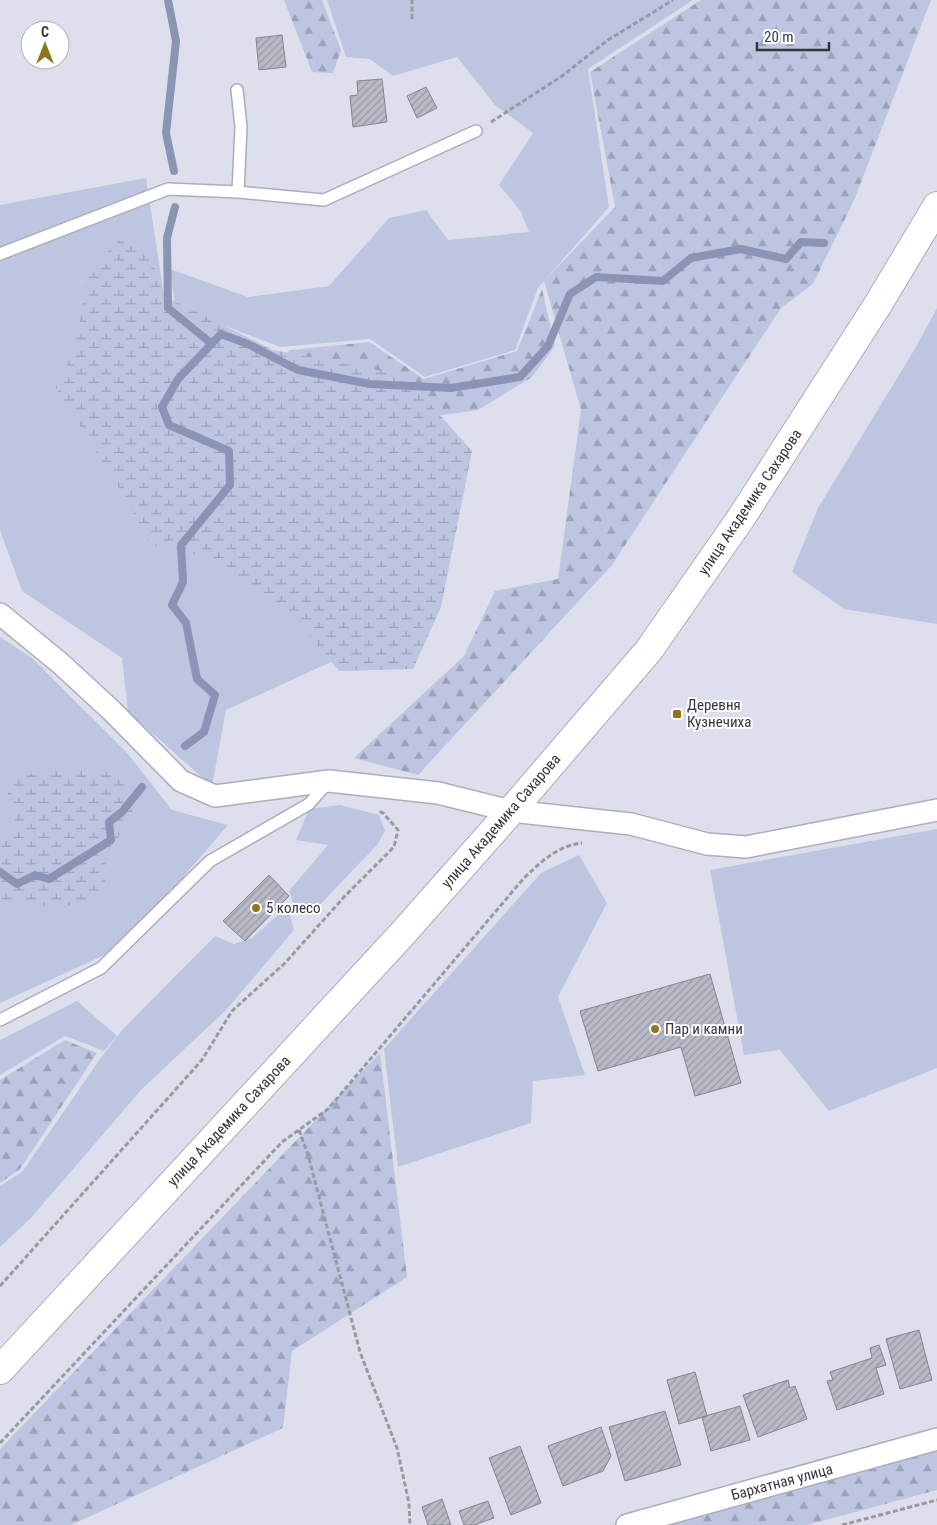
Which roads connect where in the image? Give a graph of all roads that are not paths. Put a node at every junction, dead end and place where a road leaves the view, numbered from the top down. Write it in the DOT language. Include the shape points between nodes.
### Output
graph roads {
  1 [pos="237,90"];
  2 [pos="476,131"];
  3 [pos="238,192"];
  4 [pos="935,205"];
  5 [pos="0,254"];
  6 [pos="0,614"];
  7 [pos="329,781"];
  8 [pos="937,810"];
  9 [pos="511,811"];
  10 [pos="0,1020"];
  11 [pos="0,1370"];
  12 [pos="937,1439"];
  13 [pos="627,1525"];
  1 -- 3 [label="lane" via="241,127"];
  2 -- 3 [label="lane" via="324,200"];
  3 -- 5 [label="lane" via="168,189"];
  4 -- 9 [label="main road, улица Академика Сахарова" via="877,306 742,518 649,650"];
  6 -- 7 [label="street" via="106,705 181,780 215,796"];
  7 -- 9 [label="street" via="438,793"];
  7 -- 10 [label="lane" via="309,804 210,861 101,968"];
  8 -- 9 [label="street" via="746,847 707,844 631,824"];
  9 -- 11 [label="main road, улица Академика Сахарова" via="404,932"];
  12 -- 13 [label="street, Бархатная улица"];
}
